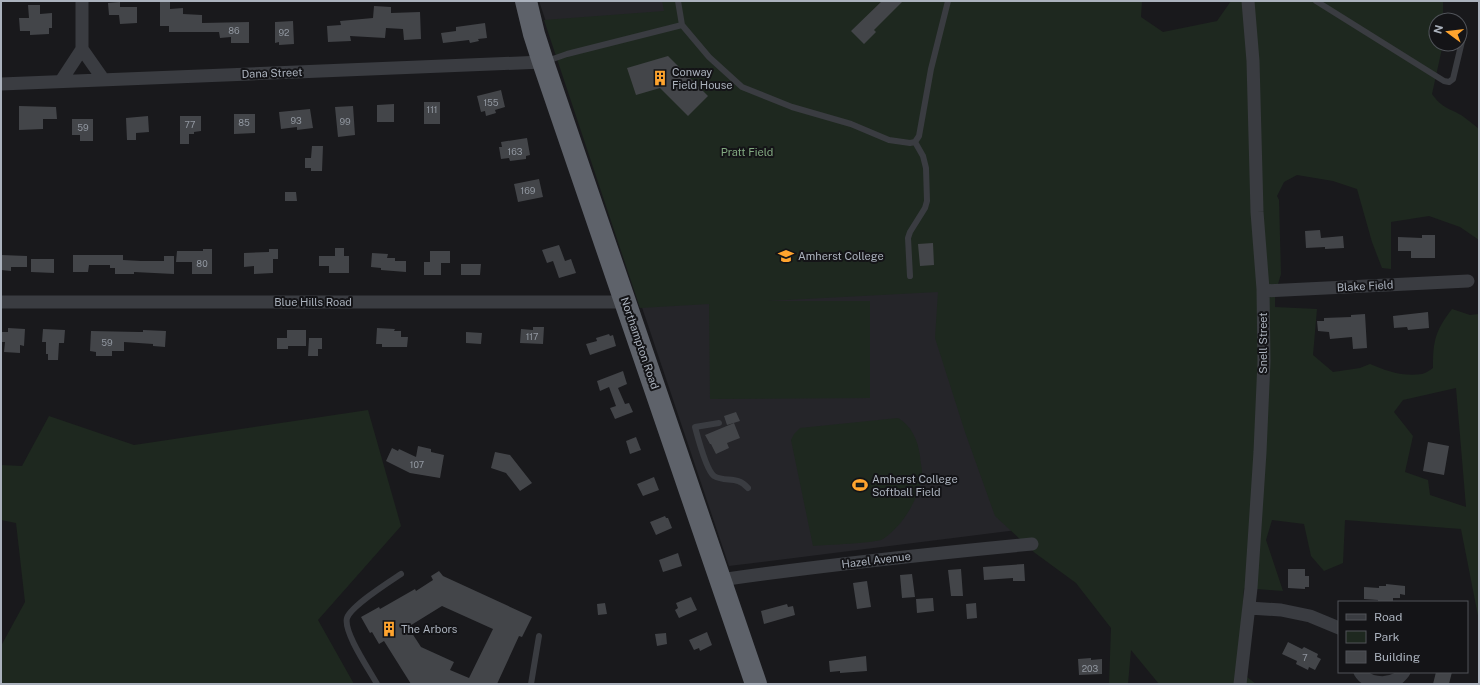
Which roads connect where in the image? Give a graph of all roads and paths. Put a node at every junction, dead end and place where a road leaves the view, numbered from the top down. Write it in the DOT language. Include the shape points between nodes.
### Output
graph roads {
  1 [pos="82,1"];
  2 [pos="526,1"];
  3 [pos="678,1"];
  4 [pos="948,1"];
  5 [pos="1248,1"];
  6 [pos="1316,1"];
  7 [pos="682,25"];
  8 [pos="82,49"];
  9 [pos="1460,52"];
  10 [pos="543,62"];
  11 [pos="103,80"];
  12 [pos="61,81"];
  13 [pos="1,84"];
  14 [pos="915,142"];
  15 [pos="910,276"];
  16 [pos="1468,281"];
  17 [pos="1263,291"];
  18 [pos="1,302"];
  19 [pos="626,302"];
  20 [pos="719,423"];
  21 [pos="748,488"];
  22 [pos="1032,544"];
  23 [pos="401,574"];
  24 [pos="720,580"];
  25 [pos="1249,608"];
  26 [pos="1338,628"];
  27 [pos="538,636"];
  28 [pos="1360,673"];
  29 [pos="1403,673"];
  30 [pos="377,684"];
  31 [pos="531,684"];
  32 [pos="756,684"];
  33 [pos="1240,684"];
  1 -- 8 [label="street"];
  2 -- 10 [label="highway, Northampton Road"];
  3 -- 7 [label="lane"];
  4 -- 14 [label="lane" via="919,136"];
  5 -- 17 [label="street, Snell Street"];
  6 -- 9 [label="lane" via="1444,82 1454,79"];
  7 -- 10 [label="lane"];
  7 -- 14 [label="lane" via="709,57 742,87 792,107 851,124 889,140"];
  8 -- 11 [label="street"];
  8 -- 12 [label="street"];
  10 -- 11 [label="street, Dana Street"];
  10 -- 19 [label="highway, Northampton Road"];
  11 -- 12 [label="street, Dana Street"];
  12 -- 13 [label="street, Dana Street"];
  14 -- 15 [label="lane" via="926,168 927,202 908,238"];
  16 -- 17 [label="street, Blake Field"];
  17 -- 25 [label="street, Snell Street" via="1262,426"];
  18 -- 19 [label="street, Blue Hills Road"];
  19 -- 24 [label="highway, Northampton Road"];
  20 -- 21 [label="lane" via="695,427 708,466 713,475 743,482"];
  22 -- 24 [label="street, Hazel Avenue"];
  23 -- 30 [label="lane" via="353,608 347,618 348,632"];
  24 -- 32 [label="highway, Northampton Road"];
  25 -- 26 [label="street" via="1281,610 1310,616"];
  25 -- 33 [label="street, Snell Street"];
  27 -- 31 [label="lane"];
  28 -- 29 [label="street" via="1373,683 1386,684 1397,680"];
}
